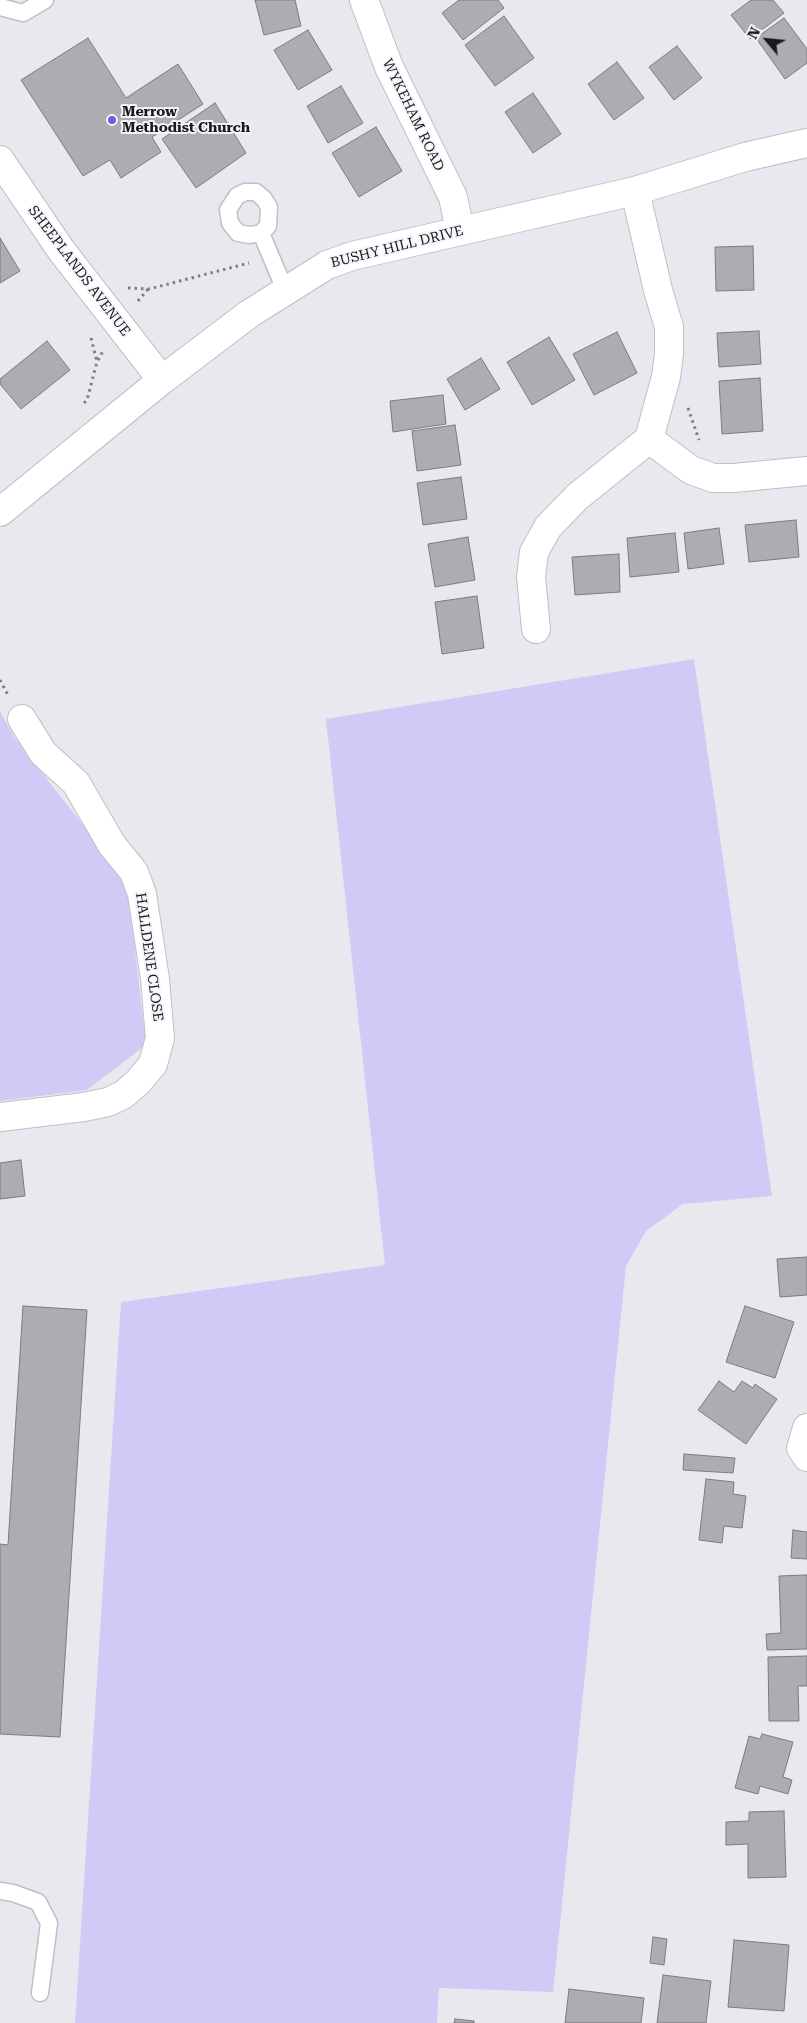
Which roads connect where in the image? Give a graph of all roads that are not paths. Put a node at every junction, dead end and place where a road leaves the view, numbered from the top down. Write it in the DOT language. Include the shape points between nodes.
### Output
graph roads {
  1 [pos="45,0"];
  2 [pos="364,0"];
  3 [pos="0,7"];
  4 [pos="807,143"];
  5 [pos="0,160"];
  6 [pos="635,191"];
  7 [pos="460,231"];
  8 [pos="261,233"];
  9 [pos="285,290"];
  10 [pos="162,380"];
  11 [pos="649,439"];
  12 [pos="807,471"];
  13 [pos="0,512"];
  14 [pos="536,629"];
  15 [pos="22,719"];
  16 [pos="0,1117"];
  17 [pos="807,1428"];
  18 [pos="807,1457"];
  19 [pos="0,1891"];
  20 [pos="40,1993"];
  1 -- 3 [label="lane" via="23,14"];
  2 -- 7 [label="street, WYKEHAM ROAD" via="389,67 453,197"];
  4 -- 6 [label="street, BUSHY HILL DRIVE" via="745,157"];
  5 -- 10 [label="street, SHEEPLANDS AVENUE" via="60,250"];
  6 -- 7 [label="street, BUSHY HILL DRIVE"];
  6 -- 11 [label="street" via="669,327 666,377"];
  7 -- 9 [label="street, BUSHY HILL DRIVE" via="352,256 326,265"];
  8 -- 9 [label="lane"];
  9 -- 10 [label="street, BUSHY HILL DRIVE"];
  10 -- 13 [label="street, BUSHY HILL DRIVE"];
  11 -- 12 [label="street" via="691,470 713,478"];
  11 -- 14 [label="street" via="577,497 548,527 534,552 531,576"];
  15 -- 16 [label="street, HALLDENE CLOSE" via="43,753 76,784 112,845 134,872 142,894 160,1038 153,1064 123,1095 84,1107"];
  17 -- 18 [label="street" via="801,1448"];
  19 -- 20 [label="lane" via="38,1902 49,1923"];
}
